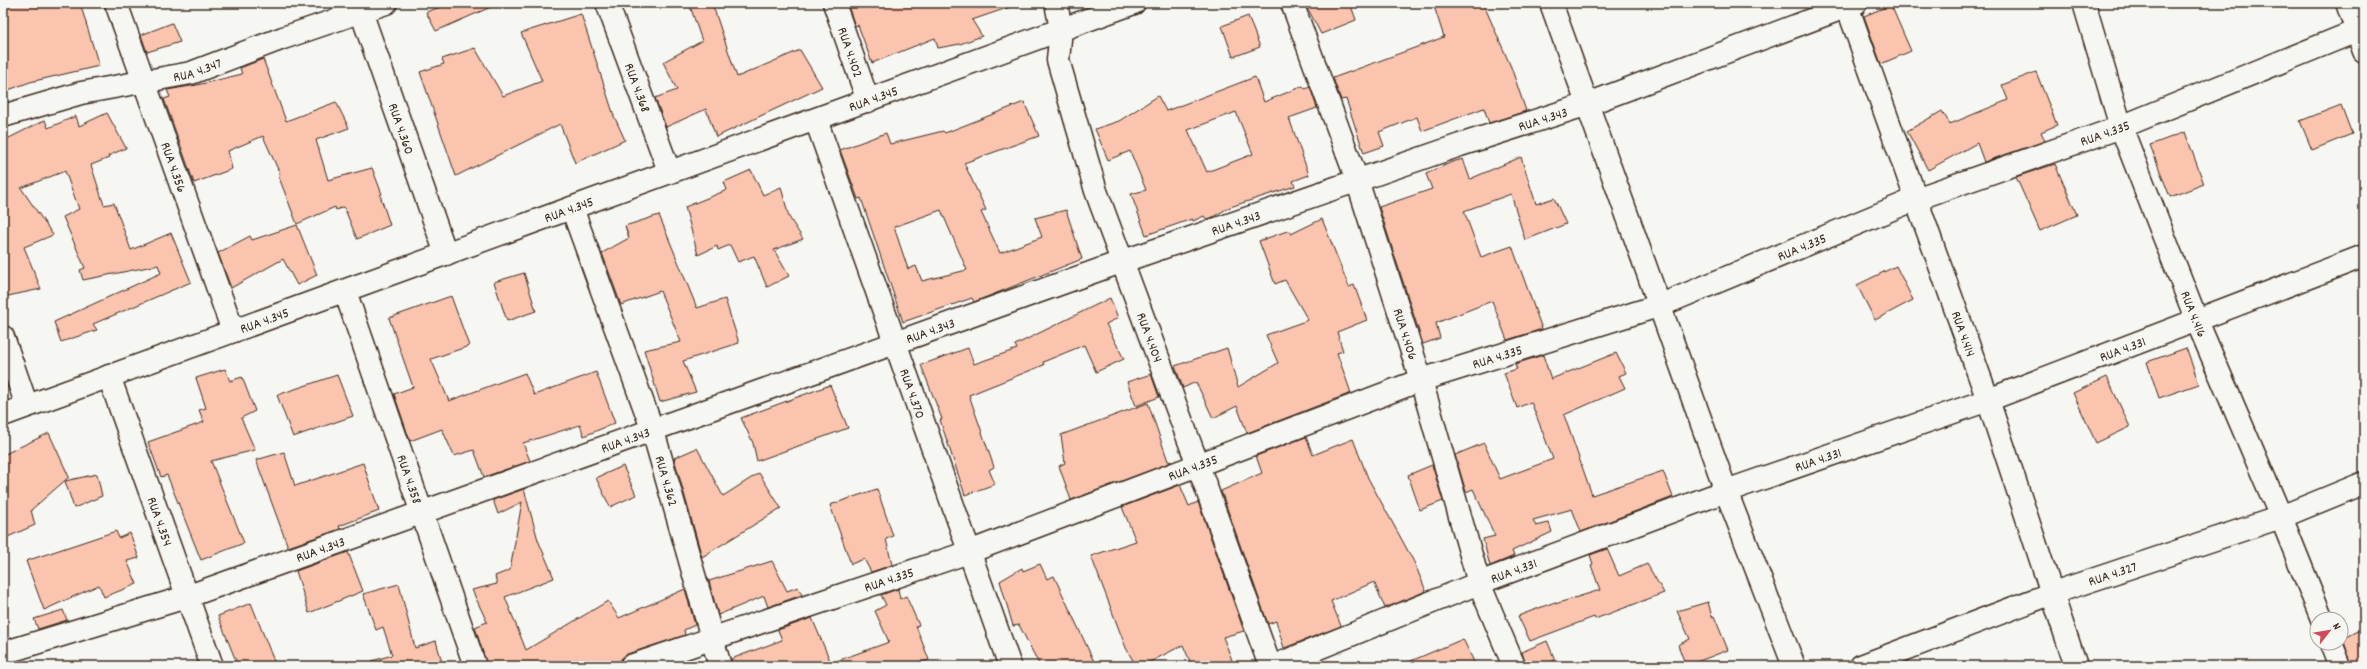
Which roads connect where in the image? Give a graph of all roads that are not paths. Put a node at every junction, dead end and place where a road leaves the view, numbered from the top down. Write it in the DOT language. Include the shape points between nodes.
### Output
graph roads {
  1 [pos="116,3"];
  2 [pos="386,3"];
  3 [pos="607,3"];
  4 [pos="834,3"];
  5 [pos="1056,3"];
  6 [pos="1134,3"];
  7 [pos="1292,3"];
  8 [pos="1551,3"];
  9 [pos="2084,3"];
  10 [pos="2347,3"];
  11 [pos="1850,4"];
  12 [pos="360,8"];
  13 [pos="1061,29"];
  14 [pos="2360,29"];
  15 [pos="2364,51"];
  16 [pos="146,83"];
  17 [pos="868,101"];
  18 [pos="1588,104"];
  19 [pos="3,116"];
  20 [pos="816,120"];
  21 [pos="2120,127"];
  22 [pos="669,171"];
  23 [pos="1357,180"];
  24 [pos="1916,199"];
  25 [pos="572,208"];
  26 [pos="446,254"];
  27 [pos="2364,256"];
  28 [pos="1121,262"];
  29 [pos="345,291"];
  30 [pos="1661,304"];
  31 [pos="2197,321"];
  32 [pos="233,331"];
  33 [pos="3,337"];
  34 [pos="893,343"];
  35 [pos="109,376"];
  36 [pos="1421,380"];
  37 [pos="1988,400"];
  38 [pos="28,406"];
  39 [pos="3,414"];
  40 [pos="653,431"];
  41 [pos="1198,465"];
  42 [pos="2364,483"];
  43 [pos="1726,491"];
  44 [pos="422,512"];
  45 [pos="2281,517"];
  46 [pos="969,552"];
  47 [pos="1479,583"];
  48 [pos="2050,594"];
  49 [pos="186,597"];
  50 [pos="2319,611"];
  51 [pos="711,639"];
  52 [pos="2334,651"];
  53 [pos="3,652"];
  54 [pos="212,666"];
  55 [pos="475,666"];
  56 [pos="631,666"];
  57 [pos="720,666"];
  58 [pos="1010,666"];
  59 [pos="1270,666"];
  60 [pos="1274,666"];
  61 [pos="1514,666"];
  62 [pos="1794,666"];
  63 [pos="1861,666"];
  64 [pos="2076,666"];
  65 [pos="2340,666"];
  1 -- 16 [label="street, RUA 4.356"];
  2 -- 12 [label="street, RUA 4.347"];
  3 -- 22 [label="street, RUA 4.368"];
  4 -- 17 [label="street, RUA 4.402"];
  5 -- 13 [label="street, RUA 4.404"];
  6 -- 13 [label="street, RUA 4.345"];
  7 -- 23 [label="street, RUA 4.406"];
  8 -- 18 [label="street"];
  9 -- 21 [label="street, RUA 4.416"];
  10 -- 14 [label="street"];
  11 -- 18 [label="street, RUA 4.343"];
  11 -- 24 [label="street, RUA 4.414"];
  12 -- 16 [label="street, RUA 4.347" via="191,73"];
  12 -- 26 [label="street, RUA 4.360"];
  13 -- 17 [label="street, RUA 4.345"];
  13 -- 28 [label="street, RUA 4.404" via="1058,60 1096,191"];
  14 -- 15 [label="street"];
  14 -- 21 [label="street, RUA 4.335"];
  16 -- 19 [label="street, RUA 4.347" via="81,93"];
  16 -- 32 [label="street, RUA 4.356"];
  17 -- 20 [label="street, RUA 4.345"];
  18 -- 23 [label="street, RUA 4.343"];
  18 -- 30 [label="street"];
  20 -- 22 [label="street, RUA 4.345"];
  20 -- 34 [label="street, RUA 4.370"];
  21 -- 24 [label="street, RUA 4.335"];
  21 -- 31 [label="street, RUA 4.416"];
  22 -- 25 [label="street, RUA 4.345"];
  23 -- 28 [label="street, RUA 4.343"];
  23 -- 36 [label="street, RUA 4.406"];
  24 -- 30 [label="street, RUA 4.335"];
  24 -- 37 [label="street, RUA 4.414"];
  25 -- 26 [label="street, RUA 4.345"];
  25 -- 40 [label="street, RUA 4.362"];
  26 -- 29 [label="street, RUA 4.345"];
  27 -- 31 [label="street, RUA 4.331"];
  28 -- 34 [label="street, RUA 4.343"];
  28 -- 41 [label="street, RUA 4.404"];
  29 -- 32 [label="street, RUA 4.345"];
  29 -- 44 [label="street, RUA 4.358"];
  30 -- 36 [label="street, RUA 4.335"];
  30 -- 43 [label="street"];
  31 -- 37 [label="street, RUA 4.331"];
  31 -- 45 [label="street, RUA 4.416"];
  32 -- 35 [label="street, RUA 4.345"];
  33 -- 38 [label="street"];
  34 -- 40 [label="street, RUA 4.343"];
  34 -- 46 [label="street, RUA 4.370"];
  35 -- 38 [label="street, RUA 4.345"];
  35 -- 49 [label="street, RUA 4.354"];
  36 -- 41 [label="street, RUA 4.335"];
  36 -- 47 [label="street, RUA 4.406"];
  37 -- 43 [label="street, RUA 4.331"];
  37 -- 48 [label="street, RUA 4.414"];
  38 -- 39 [label="street, RUA 4.345"];
  40 -- 44 [label="street, RUA 4.343"];
  40 -- 51 [label="street, RUA 4.362"];
  41 -- 46 [label="street, RUA 4.335"];
  41 -- 59 [label="street, RUA 4.404"];
  42 -- 45 [label="street, RUA 4.327"];
  43 -- 47 [label="street, RUA 4.331"];
  43 -- 62 [label="street"];
  44 -- 49 [label="street, RUA 4.343"];
  44 -- 55 [label="street, RUA 4.358"];
  45 -- 48 [label="street, RUA 4.327"];
  45 -- 50 [label="street, RUA 4.416"];
  46 -- 51 [label="street, RUA 4.335"];
  46 -- 58 [label="street, RUA 4.370"];
  47 -- 60 [label="street, RUA 4.331"];
  47 -- 61 [label="street, RUA 4.406"];
  48 -- 63 [label="street, RUA 4.327"];
  48 -- 64 [label="street, RUA 4.414"];
  49 -- 53 [label="street, RUA 4.343"];
  49 -- 54 [label="street, RUA 4.354"];
  51 -- 56 [label="street, RUA 4.335"];
  51 -- 57 [label="street, RUA 4.362"];
  52 -- 65 [label="street"];
}
